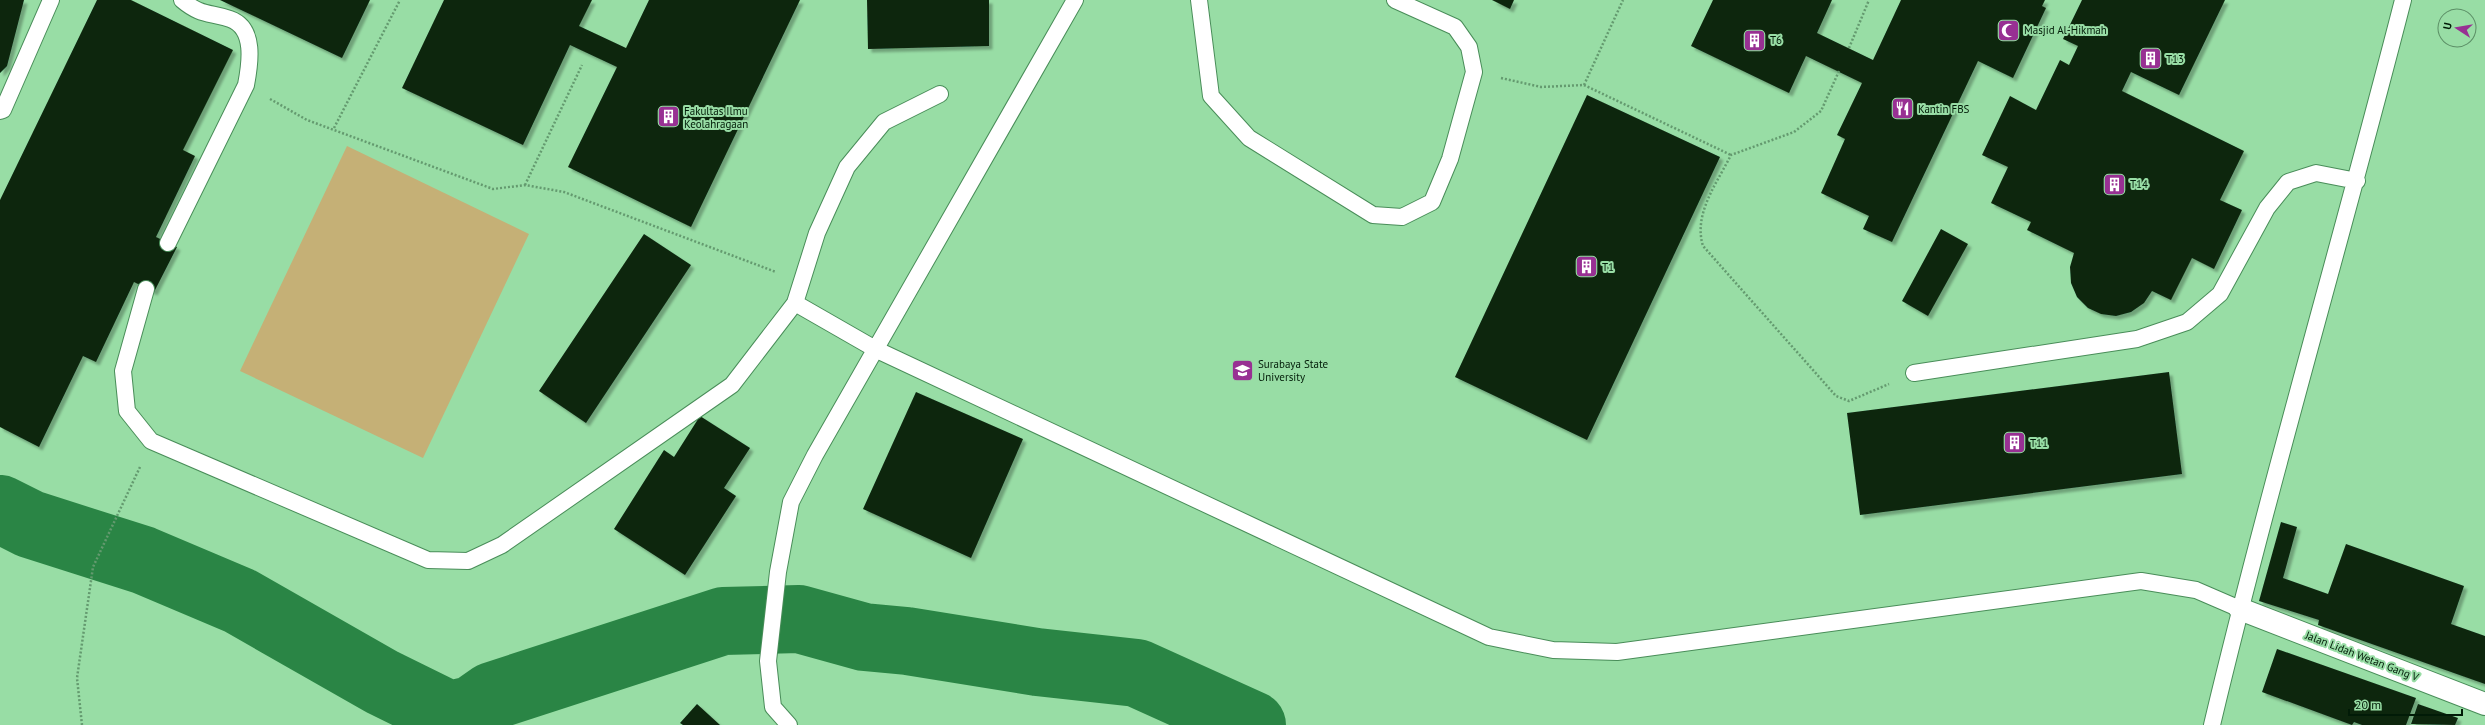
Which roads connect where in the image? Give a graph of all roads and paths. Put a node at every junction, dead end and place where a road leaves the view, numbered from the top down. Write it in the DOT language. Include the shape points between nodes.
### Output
graph roads {
  1 [pos="51,0"];
  2 [pos="182,0"];
  3 [pos="400,0"];
  4 [pos="1074,0"];
  5 [pos="1199,0"];
  6 [pos="1395,0"];
  7 [pos="1623,0"];
  8 [pos="1869,0"];
  9 [pos="2403,0"];
  10 [pos="1849,48"];
  11 [pos="582,65"];
  12 [pos="1839,71"];
  13 [pos="1474,72"];
  14 [pos="246,85"];
  15 [pos="1584,85"];
  16 [pos="940,94"];
  17 [pos="0,111"];
  18 [pos="334,128"];
  19 [pos="1731,155"];
  20 [pos="2357,181"];
  21 [pos="525,185"];
  22 [pos="168,243"];
  23 [pos="802,281"];
  24 [pos="146,289"];
  25 [pos="794,303"];
  26 [pos="877,350"];
  27 [pos="1914,373"];
  28 [pos="152,441"];
  29 [pos="2240,609"];
  30 [pos="2485,704"];
  31 [pos="82,725"];
  32 [pos="789,725"];
  33 [pos="2212,725"];
  1 -- 17 [label="lane" via="3,110"];
  2 -- 14 [label="lane" via="195,11 232,20 246,32 250,59"];
  3 -- 18 [label="path"];
  4 -- 26 [label="lane"];
  5 -- 13 [label="lane" via="1211,96 1249,138 1374,214 1402,217 1432,202 1450,159"];
  6 -- 13 [label="lane" via="1455,27 1469,47"];
  7 -- 15 [label="path"];
  8 -- 10 [label="path"];
  9 -- 20 [label="lane"];
  11 -- 21 [label="path"];
  12 -- 19 [label="path" via="1821,111 1794,132"];
  13 -- 15 [label="path" via="1541,87"];
  14 -- 18 [label="path" via="307,120"];
  14 -- 22 [label="lane"];
  15 -- 19 [label="path"];
  16 -- 23 [label="lane" via="884,122 847,167 817,233"];
  18 -- 21 [label="path" via="493,189"];
  19 -- 27 [label="path" via="1702,214 1699,233 1703,246 1836,396 1849,401 1861,398"];
  20 -- 27 [label="lane" via="2316,174 2288,182 2267,208 2220,294 2187,322 2137,339"];
  20 -- 29 [label="lane"];
  21 -- 23 [label="path" via="564,192"];
  23 -- 25 [label="lane"];
  24 -- 28 [label="lane" via="123,371 127,410"];
  25 -- 26 [label="lane"];
  25 -- 28 [label="lane" via="732,385 502,545 468,561 428,560"];
  26 -- 29 [label="lane" via="1489,637 1553,650 1617,652 2142,581 2196,590"];
  26 -- 32 [label="lane" via="815,455 791,502 778,572 768,661 773,707"];
  28 -- 31 [label="path" via="94,567 78,678"];
  29 -- 30 [label="street, Jalan Lidah Wetan Gang V"];
  29 -- 33 [label="lane"];
}
